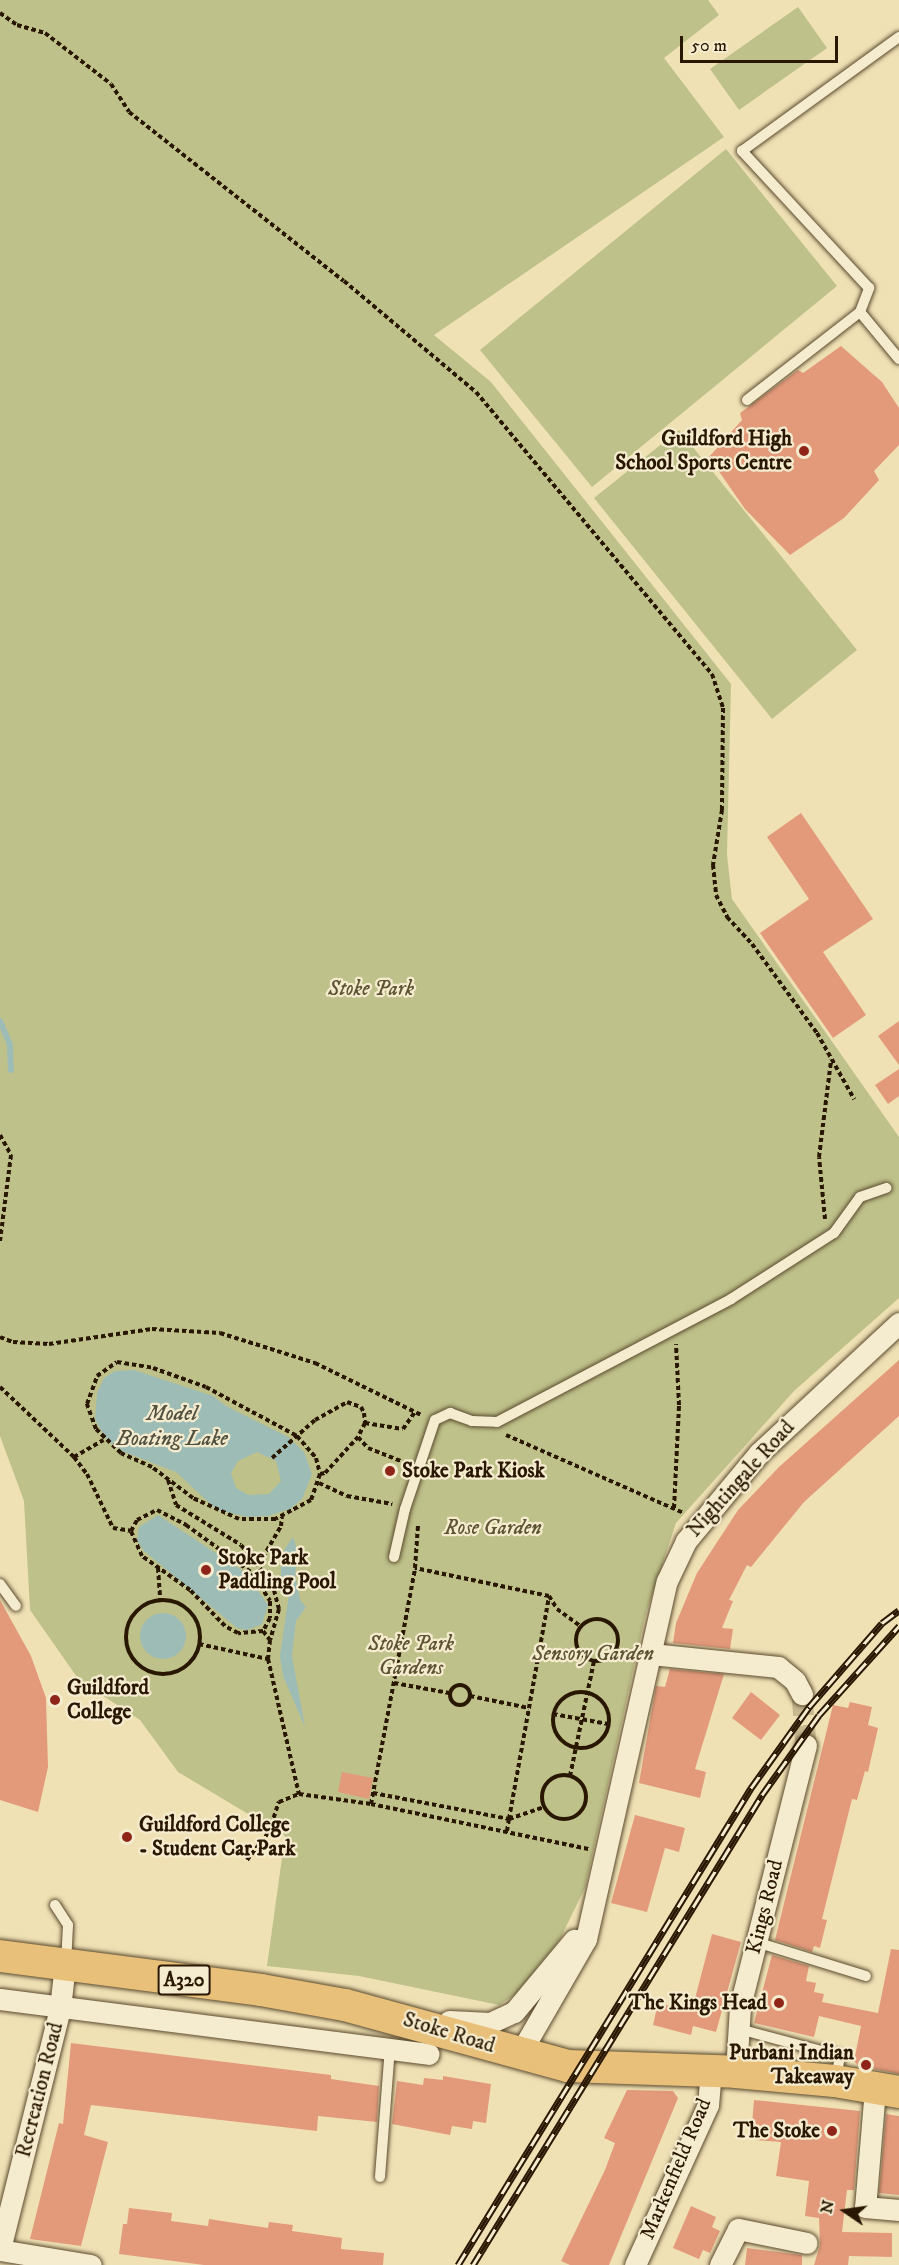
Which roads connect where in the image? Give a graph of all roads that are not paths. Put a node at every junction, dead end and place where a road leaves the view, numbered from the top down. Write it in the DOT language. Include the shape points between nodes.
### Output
graph roads {
  1 [pos="899,37"];
  2 [pos="860,312"];
  3 [pos="899,359"];
  4 [pos="747,400"];
  5 [pos="886,1188"];
  6 [pos="899,1323"];
  7 [pos="394,1557"];
  8 [pos="0,1584"];
  9 [pos="16,1606"];
  10 [pos="651,1654"];
  11 [pos="802,1694"];
  12 [pos="806,1744"];
  13 [pos="55,1905"];
  14 [pos="591,1920"];
  15 [pos="756,1942"];
  16 [pos="0,1956"];
  17 [pos="65,1965"];
  18 [pos="866,1976"];
  19 [pos="302,1997"];
  20 [pos="0,1998"];
  21 [pos="60,2008"];
  22 [pos="739,2029"];
  23 [pos="390,2047"];
  24 [pos="428,2054"];
  25 [pos="519,2055"];
  26 [pos="723,2072"];
  27 [pos="835,2081"];
  28 [pos="887,2090"];
  29 [pos="380,2177"];
  30 [pos="899,2210"];
  31 [pos="807,2243"];
  32 [pos="0,2250"];
  33 [pos="642,2264"];
  34 [pos="91,2265"];
  35 [pos="720,2265"];
  1 -- 2 [label="lane" via="742,151 869,288"];
  2 -- 3 [label="lane"];
  2 -- 4 [label="lane"];
  5 -- 7 [label="lane" via="860,1197 826,1238 731,1299 497,1422 472,1421 450,1413 435,1420 405,1509"];
  6 -- 10 [label="street, Nightingale Road" via="759,1453 699,1522 667,1581"];
  8 -- 9 [label="lane"];
  10 -- 11 [label="street" via="778,1667 795,1681"];
  10 -- 14 [label="street, Nightingale Road"];
  12 -- 15 [label="street, Kings Road"];
  13 -- 17 [label="lane" via="68,1925"];
  14 -- 19 [label="street, Nightingale Road" via="514,2012 489,2023 446,2020 345,1996"];
  14 -- 25 [label="street, Nightingale Road" via="586,1939"];
  15 -- 18 [label="lane"];
  15 -- 22 [label="street, Kings Road"];
  16 -- 17 [label="main road, Stoke Road / A320"];
  17 -- 19 [label="main road, Stoke Road / A320"];
  17 -- 21 [label="street, Recreation Road"];
  19 -- 25 [label="main road, Stoke Road / A320" via="387,2015"];
  20 -- 21 [label="street, Stoke Road"];
  21 -- 23 [label="street, Stoke Road"];
  21 -- 32 [label="street, Recreation Road"];
  22 -- 26 [label="street, Kings Road"];
  22 -- 27 [label="lane" via="840,2056"];
  23 -- 24 [label="street, Stoke Road"];
  23 -- 29 [label="lane"];
  25 -- 26 [label="main road, Stoke Road / A320" via="568,2066"];
  26 -- 27 [label="main road, Stoke Road / A320"];
  26 -- 33 [label="street, Markenfield Road"];
  27 -- 28 [label="main road, Stoke Road / A320"];
  28 -- 30 [label="street" via="865,2207"];
  31 -- 35 [label="street" via="738,2229"];
  32 -- 34 [label="street"];
}
